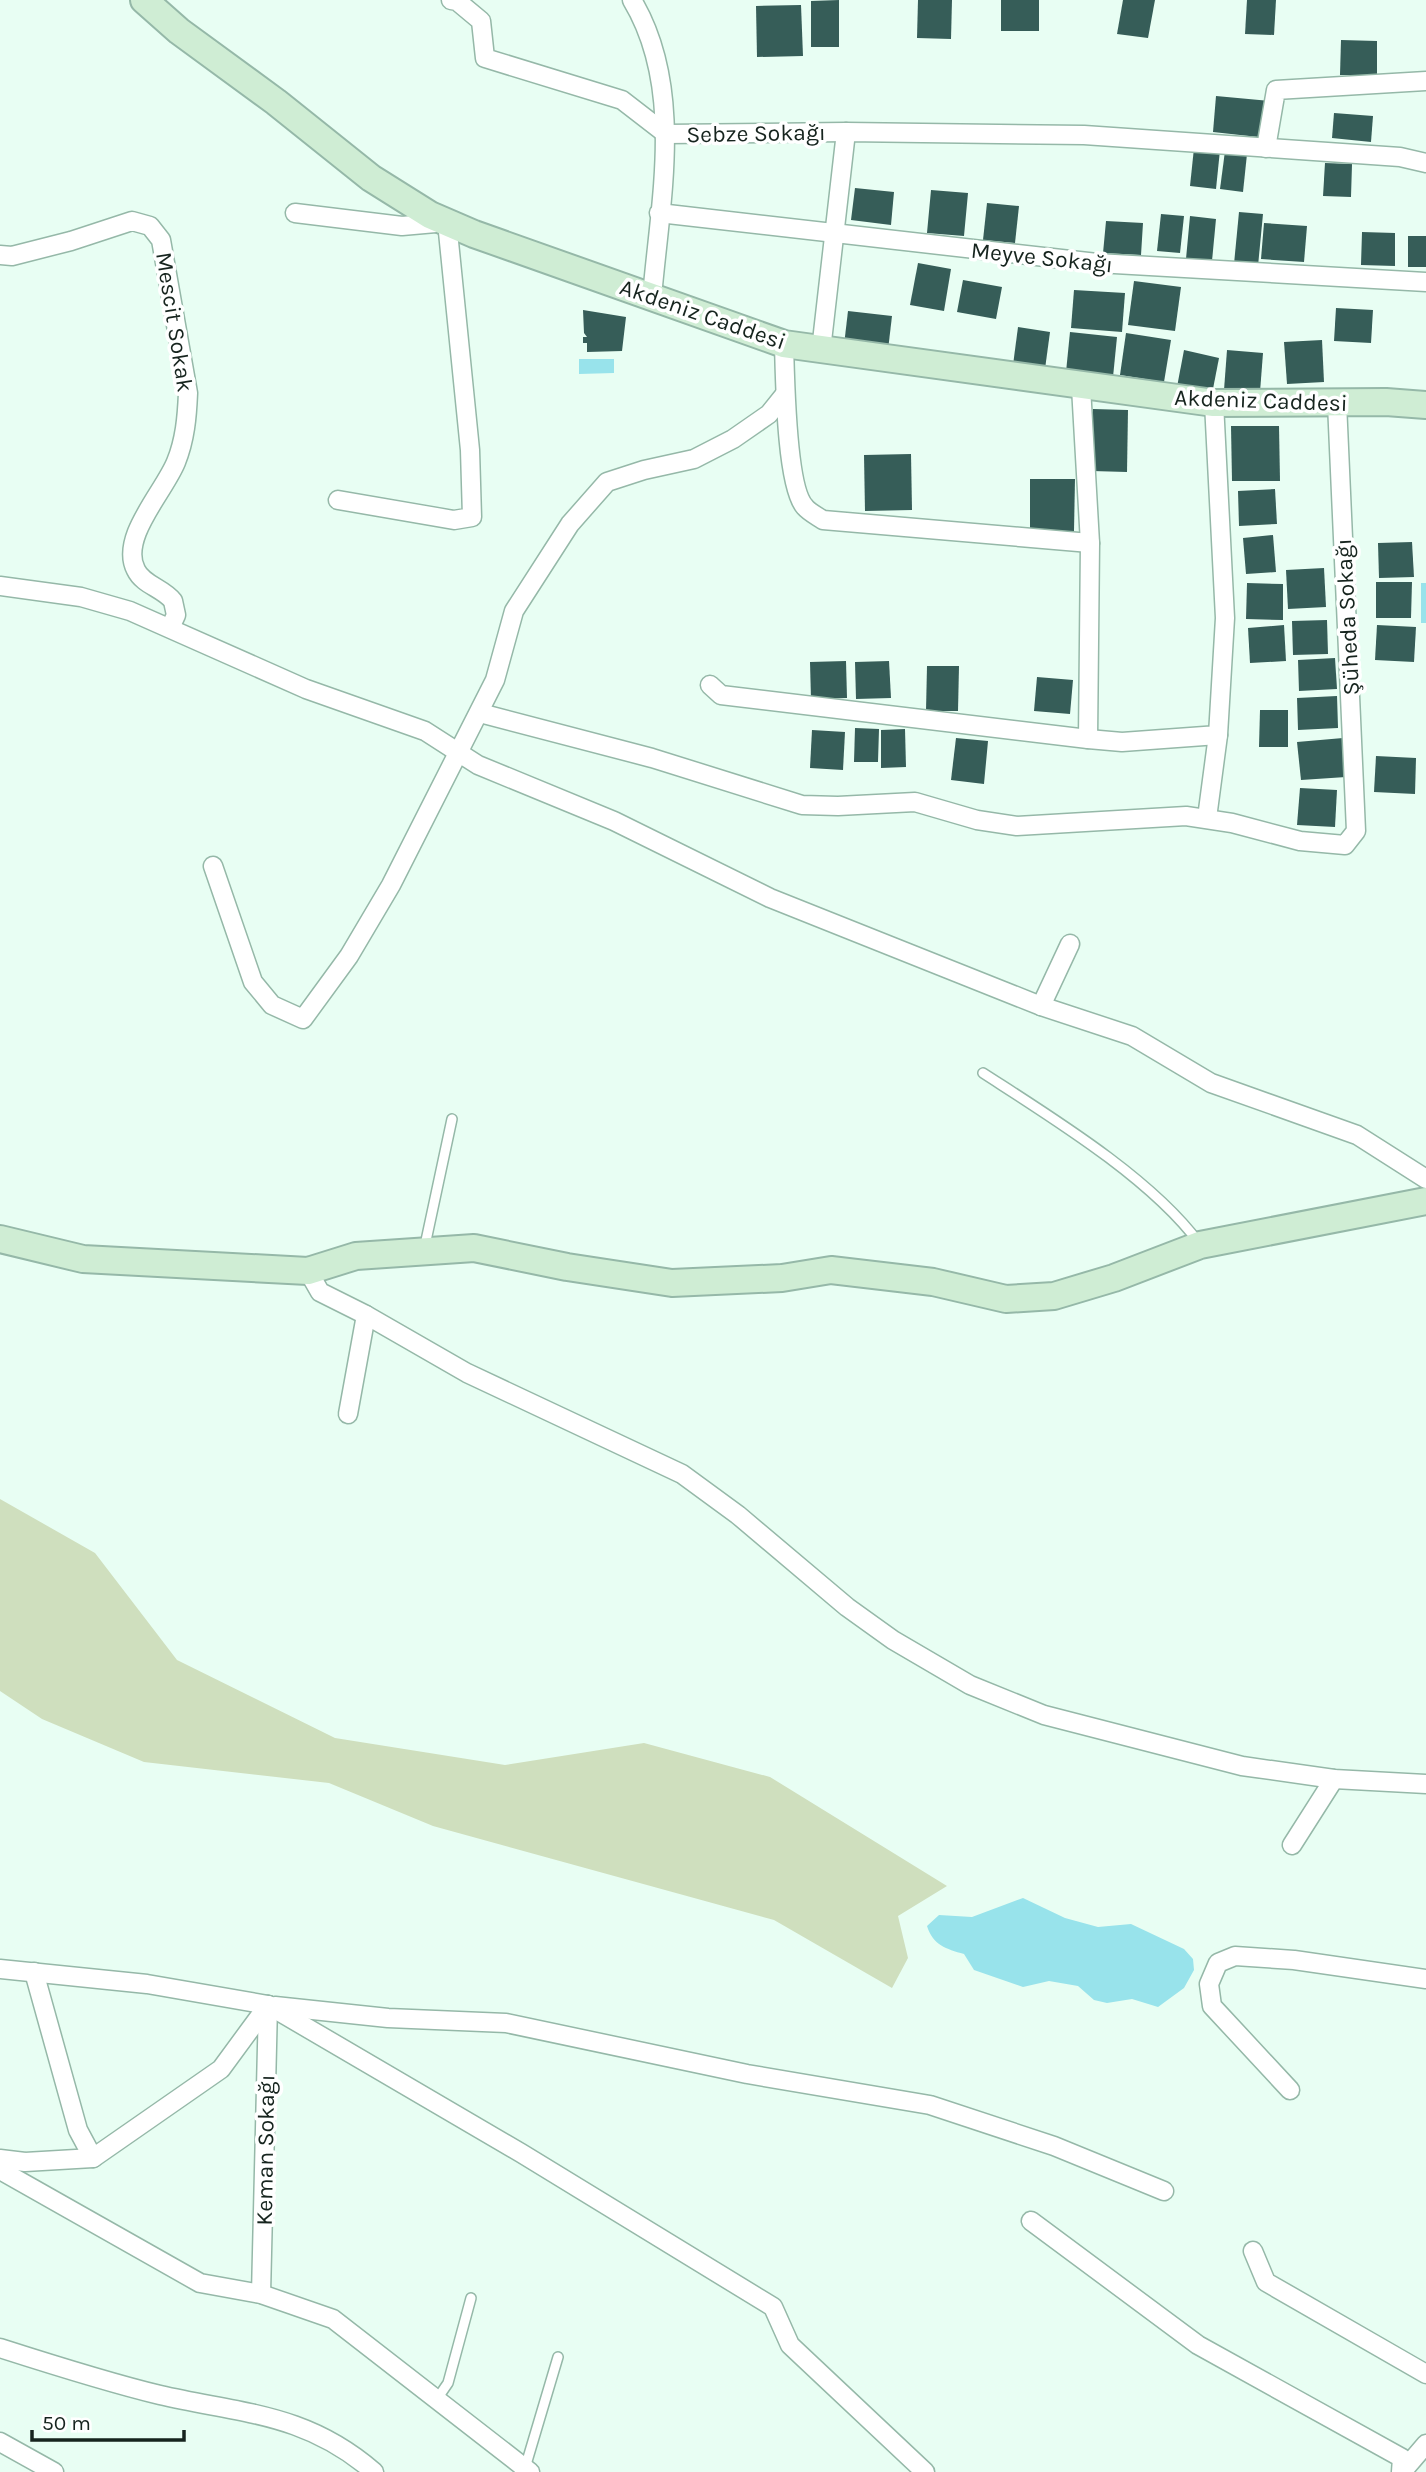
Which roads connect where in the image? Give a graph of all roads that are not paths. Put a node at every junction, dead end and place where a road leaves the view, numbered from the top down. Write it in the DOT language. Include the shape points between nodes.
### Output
graph roads {
  1 [pos="144,0"];
  2 [pos="450,0"];
  3 [pos="632,0"];
  4 [pos="1426,81"];
  5 [pos="846,132"];
  6 [pos="666,134"];
  7 [pos="1266,148"];
  8 [pos="1426,163"];
  9 [pos="659,213"];
  10 [pos="295,214"];
  11 [pos="447,222"];
  12 [pos="837,234"];
  13 [pos="0,255"];
  14 [pos="1426,282"];
  15 [pos="652,297"];
  16 [pos="784,345"];
  17 [pos="821,350"];
  18 [pos="1082,387"];
  19 [pos="785,394"];
  20 [pos="1337,402"];
  21 [pos="1214,403"];
  22 [pos="1426,405"];
  23 [pos="338,500"];
  24 [pos="1090,543"];
  25 [pos="0,586"];
  26 [pos="170,628"];
  27 [pos="710,685"];
  28 [pos="480,713"];
  29 [pos="1218,735"];
  30 [pos="1088,739"];
  31 [pos="459,752"];
  32 [pos="1207,818"];
  33 [pos="213,866"];
  34 [pos="1070,944"];
  35 [pos="1041,1006"];
  36 [pos="983,1073"];
  37 [pos="452,1119"];
  38 [pos="1426,1179"];
  39 [pos="1426,1201"];
  40 [pos="0,1239"];
  41 [pos="1200,1245"];
  42 [pos="423,1251"];
  43 [pos="307,1271"];
  44 [pos="366,1315"];
  45 [pos="348,1414"];
  46 [pos="1334,1779"];
  47 [pos="1426,1784"];
  48 [pos="1292,1845"];
  49 [pos="0,1969"];
  50 [pos="34,1972"];
  51 [pos="1426,1979"];
  52 [pos="268,2005"];
  53 [pos="1290,2090"];
  54 [pos="93,2158"];
  55 [pos="0,2159"];
  56 [pos="0,2170"];
  57 [pos="1164,2192"];
  58 [pos="1031,2221"];
  59 [pos="1253,2251"];
  60 [pos="261,2294"];
  61 [pos="471,2298"];
  62 [pos="0,2348"];
  63 [pos="558,2357"];
  64 [pos="1426,2374"];
  65 [pos="437,2399"];
  66 [pos="0,2442"];
  67 [pos="1426,2444"];
  68 [pos="527,2470"];
  69 [pos="54,2472"];
  70 [pos="374,2472"];
  71 [pos="925,2472"];
  72 [pos="1401,2472"];
  1 -- 11 [label="street, Akdeniz Caddesi" via="371,178"];
  2 -- 6 [label="street" via="481,21 485,58 622,100"];
  3 -- 6 [label="street" via="644,19"];
  4 -- 7 [label="street" via="1276,90"];
  5 -- 6 [label="street, Sebze Sokağı"];
  5 -- 7 [label="street, Sebze Sokağı" via="1084,135"];
  5 -- 12 [label="street"];
  6 -- 9 [label="street"];
  7 -- 8 [label="street, Sebze Sokağı"];
  9 -- 12 [label="street, Meyve Sokağı"];
  9 -- 15 [label="street"];
  10 -- 11 [label="street" via="402,226"];
  11 -- 15 [label="street, Akdeniz Caddesi"];
  11 -- 23 [label="street" via="470,450 472,517 454,520"];
  12 -- 14 [label="street, Meyve Sokağı" via="1097,263"];
  12 -- 17 [label="street"];
  13 -- 26 [label="street, Mescit Sokak" via="71,241 132,221 150,226 161,240 188,393 187,415 177,461 136,532 132,561 141,577 173,601 176,615"];
  15 -- 16 [label="street, Akdeniz Caddesi"];
  16 -- 17 [label="street, Akdeniz Caddesi"];
  16 -- 19 [label="street"];
  17 -- 18 [label="street, Akdeniz Caddesi"];
  18 -- 21 [label="street, Akdeniz Caddesi"];
  18 -- 24 [label="street"];
  19 -- 24 [label="street" via="794,481 804,506 823,520"];
  19 -- 28 [label="street" via="769,414 694,459 607,482 570,524 514,611 495,680"];
  20 -- 21 [label="street, Akdeniz Caddesi"];
  20 -- 22 [label="street, Akdeniz Caddesi"];
  20 -- 32 [label="street, Şüheda Sokağı" via="1356,831 1350,842 1338,846"];
  21 -- 29 [label="street" via="1225,618"];
  24 -- 30 [label="street"];
  25 -- 26 [label="street" via="93,600"];
  26 -- 31 [label="street" via="306,689 425,731"];
  27 -- 30 [label="street" via="721,695"];
  28 -- 31 [label="street"];
  28 -- 32 [label="street" via="802,804 915,802 977,820 1017,825 1145,816"];
  29 -- 30 [label="street" via="1122,742"];
  29 -- 32 [label="street"];
  31 -- 33 [label="street" via="391,885 349,956 303,1019 272,1005 253,982"];
  31 -- 35 [label="street" via="478,765 614,821 770,898"];
  34 -- 35 [label="street"];
  35 -- 38 [label="street" via="1132,1036 1211,1083 1357,1135"];
  36 -- 41 [label="lane" via="1104,1155"];
  37 -- 42 [label="lane"];
  39 -- 41 [label="street"];
  40 -- 43 [label="street" via="83,1259"];
  41 -- 42 [label="street" via="1054,1296 1006,1299 882,1273 831,1270 782,1278 672,1283 474,1248"];
  42 -- 43 [label="street" via="356,1256"];
  43 -- 44 [label="street" via="320,1293"];
  44 -- 45 [label="street"];
  44 -- 46 [label="street" via="504,1392 682,1474 847,1607 970,1685 1044,1715 1175,1749 1252,1768"];
  46 -- 47 [label="street"];
  46 -- 48 [label="street"];
  49 -- 50 [label="street"];
  50 -- 52 [label="street" via="147,1984"];
  50 -- 54 [label="street" via="78,2130"];
  51 -- 53 [label="street" via="1294,1960 1235,1956 1218,1963 1209,1984 1212,2007"];
  52 -- 54 [label="street" via="221,2069"];
  52 -- 57 [label="street" via="388,2018 506,2023 747,2074 930,2105 1054,2146"];
  52 -- 60 [label="street, Keman Sokağı"];
  52 -- 71 [label="street" via="773,2307 790,2344"];
  54 -- 55 [label="street"];
  56 -- 60 [label="street" via="200,2283"];
  58 -- 72 [label="street" via="1198,2345 1402,2458"];
  59 -- 64 [label="street" via="1266,2282"];
  60 -- 65 [label="street" via="333,2319"];
  61 -- 65 [label="lane" via="448,2383"];
  62 -- 70 [label="street" via="158,2395 292,2423 331,2440"];
  63 -- 68 [label="lane"];
  65 -- 68 [label="street"];
  66 -- 69 [label="street"];
  67 -- 72 [label="street"];
}
